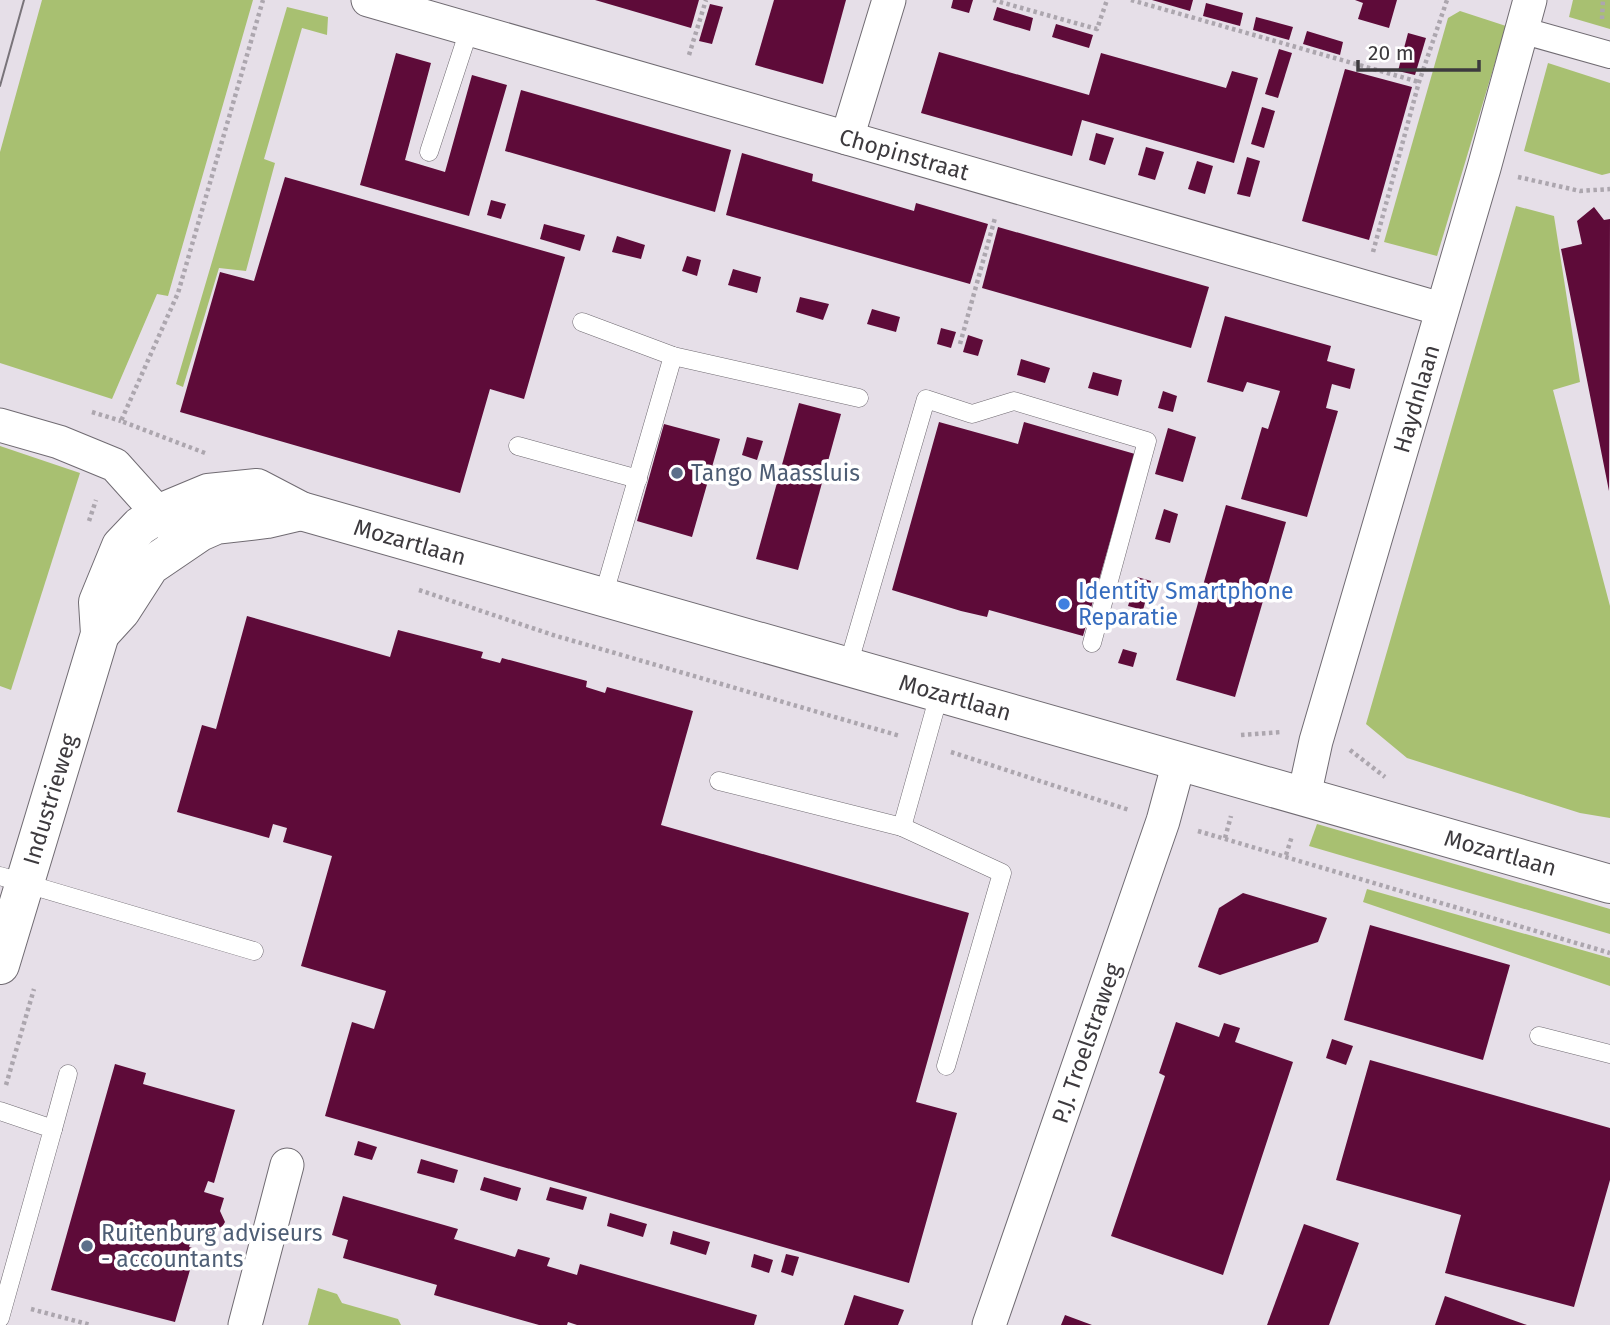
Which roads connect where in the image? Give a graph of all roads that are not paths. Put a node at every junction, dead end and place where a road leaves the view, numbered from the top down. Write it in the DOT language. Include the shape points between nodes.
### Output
graph roads {
  1 [pos="368,0"];
  2 [pos="889,0"];
  3 [pos="1525,15"];
  4 [pos="469,30"];
  5 [pos="1610,55"];
  6 [pos="847,138"];
  7 [pos="429,152"];
  8 [pos="1441,309"];
  9 [pos="582,322"];
  10 [pos="673,356"];
  11 [pos="859,398"];
  12 [pos="0,425"];
  13 [pos="518,446"];
  14 [pos="638,479"];
  15 [pos="301,511"];
  16 [pos="160,513"];
  17 [pos="184,543"];
  18 [pos="603,597"];
  19 [pos="100,634"];
  20 [pos="1092,643"];
  21 [pos="847,669"];
  22 [pos="939,695"];
  23 [pos="1179,762"];
  24 [pos="719,781"];
  25 [pos="1304,796"];
  26 [pos="902,827"];
  27 [pos="11,879"];
  28 [pos="1610,884"];
  29 [pos="254,951"];
  30 [pos="0,965"];
  31 [pos="1538,1036"];
  32 [pos="1610,1054"];
  33 [pos="946,1066"];
  34 [pos="68,1074"];
  35 [pos="0,1111"];
  36 [pos="53,1129"];
  37 [pos="287,1165"];
  38 [pos="2,1310"];
  39 [pos="245,1325"];
  40 [pos="989,1325"];
  1 -- 4 [label="street, Chopinstraat"];
  2 -- 6 [label="street"];
  3 -- 5 [label="street"];
  3 -- 8 [label="street, Haydnlaan"];
  4 -- 6 [label="street, Chopinstraat"];
  4 -- 7 [label="lane"];
  6 -- 8 [label="street, Chopinstraat"];
  8 -- 25 [label="street, Haydnlaan"];
  9 -- 10 [label="lane"];
  10 -- 11 [label="lane"];
  10 -- 14 [label="lane"];
  12 -- 16 [label="street" via="115,465"];
  13 -- 14 [label="lane"];
  14 -- 18 [label="lane"];
  15 -- 16 [label="main road, Mozartlaan" via="257,488 208,493"];
  15 -- 17 [label="main road, Mozartlaan" via="216,525"];
  15 -- 18 [label="main road, Mozartlaan"];
  16 -- 17 [label="street"];
  16 -- 19 [label="main road, Industrieweg" via="121,546 98,602"];
  17 -- 19 [label="main road, Industrieweg" via="150,566"];
  18 -- 21 [label="main road, Mozartlaan"];
  19 -- 27 [label="main road, Industrieweg"];
  20 -- 21 [label="lane" via="1147,441 1014,401 972,414 926,399"];
  21 -- 22 [label="main road, Mozartlaan"];
  22 -- 23 [label="main road, Mozartlaan"];
  22 -- 26 [label="lane"];
  23 -- 25 [label="main road, Mozartlaan"];
  23 -- 40 [label="street, P.J. Troelstraweg" via="1163,821"];
  24 -- 26 [label="lane"];
  25 -- 28 [label="main road, Mozartlaan"];
  26 -- 33 [label="lane" via="1002,873"];
  27 -- 29 [label="lane"];
  27 -- 30 [label="main road, Industrieweg"];
  31 -- 32 [label="lane"];
  34 -- 36 [label="lane"];
  35 -- 36 [label="lane"];
  36 -- 38 [label="lane"];
  37 -- 39 [label="street"];
}
